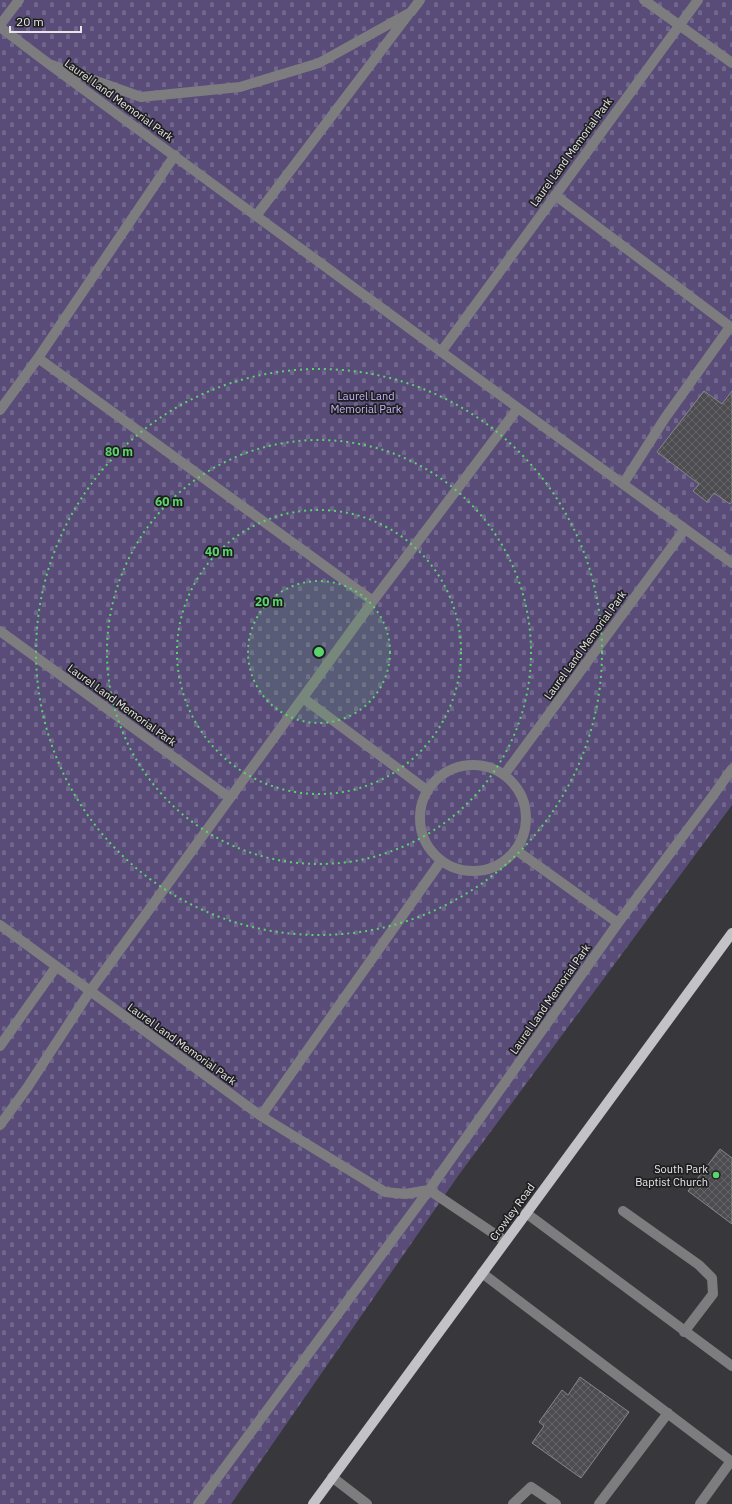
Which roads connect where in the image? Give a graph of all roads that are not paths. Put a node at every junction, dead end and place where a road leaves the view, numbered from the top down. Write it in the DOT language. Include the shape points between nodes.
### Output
graph roads {
  1 [pos="19,0"];
  2 [pos="420,0"];
  3 [pos="644,0"];
  4 [pos="698,0"];
  5 [pos="410,12"];
  6 [pos="0,26"];
  7 [pos="679,26"];
  8 [pos="732,63"];
  9 [pos="49,64"];
  10 [pos="175,155"];
  11 [pos="555,195"];
  12 [pos="256,216"];
  13 [pos="731,327"];
  14 [pos="441,352"];
  15 [pos="38,358"];
  16 [pos="518,408"];
  17 [pos="0,410"];
  18 [pos="623,484"];
  19 [pos="685,529"];
  20 [pos="732,563"];
  21 [pos="373,602"];
  22 [pos="0,631"];
  23 [pos="303,698"];
  24 [pos="732,769"];
  25 [pos="504,774"];
  26 [pos="428,791"];
  27 [pos="230,798"];
  28 [pos="516,850"];
  29 [pos="441,860"];
  30 [pos="618,923"];
  31 [pos="0,925"];
  32 [pos="732,934"];
  33 [pos="56,966"];
  34 [pos="90,991"];
  35 [pos="0,1046"];
  36 [pos="261,1116"];
  37 [pos="0,1125"];
  38 [pos="429,1190"];
  39 [pos="623,1211"];
  40 [pos="526,1213"];
  41 [pos="505,1241"];
  42 [pos="482,1273"];
  43 [pos="684,1332"];
  44 [pos="732,1366"];
  45 [pos="668,1413"];
  46 [pos="732,1461"];
  47 [pos="332,1477"];
  48 [pos="198,1504"];
  49 [pos="312,1504"];
  50 [pos="367,1504"];
  51 [pos="513,1504"];
  52 [pos="556,1504"];
  53 [pos="600,1504"];
  54 [pos="700,1504"];
  1 -- 6 [label="lane, Laurel Land Memorial Park"];
  2 -- 5 [label="lane, Laurel Land Memorial Park"];
  3 -- 7 [label="lane"];
  4 -- 7 [label="lane, Laurel Land Memorial Park"];
  5 -- 9 [label="lane, Laurel Land Memorial Park" via="319,63 240,87 141,96"];
  5 -- 12 [label="lane, Laurel Land Memorial Park"];
  6 -- 9 [label="lane, Laurel Land Memorial Park"];
  7 -- 8 [label="lane"];
  7 -- 11 [label="lane, Laurel Land Memorial Park"];
  9 -- 10 [label="lane, Laurel Land Memorial Park"];
  10 -- 12 [label="lane, Laurel Land Memorial Park"];
  10 -- 15 [label="lane, Laurel Land Memorial Park"];
  11 -- 13 [label="lane"];
  11 -- 14 [label="lane, Laurel Land Memorial Park"];
  12 -- 14 [label="lane, Laurel Land Memorial Park"];
  13 -- 18 [label="lane" via="665,418"];
  14 -- 16 [label="lane, Laurel Land Memorial Park"];
  15 -- 17 [label="lane, Laurel Land Memorial Park"];
  15 -- 21 [label="lane"];
  16 -- 18 [label="lane, Laurel Land Memorial Park"];
  16 -- 21 [label="lane"];
  18 -- 19 [label="lane, Laurel Land Memorial Park"];
  19 -- 20 [label="lane, Laurel Land Memorial Park"];
  19 -- 25 [label="lane, Laurel Land Memorial Park"];
  21 -- 23 [label="lane"];
  22 -- 27 [label="lane, Laurel Land Memorial Park"];
  23 -- 26 [label="lane"];
  23 -- 27 [label="lane"];
  24 -- 30 [label="lane, Laurel Land Memorial Park"];
  25 -- 26 [label="lane" via="488,767 471,765 454,768 439,778"];
  25 -- 28 [label="lane" via="516,786 524,801 527,818 524,835"];
  26 -- 29 [label="lane" via="422,805 420,820 423,835 430,849"];
  27 -- 34 [label="lane"];
  28 -- 29 [label="lane" via="504,862 489,869 472,872 456,868"];
  28 -- 30 [label="lane"];
  29 -- 36 [label="lane"];
  30 -- 38 [label="lane, Laurel Land Memorial Park"];
  31 -- 33 [label="lane, Laurel Land Memorial Park"];
  32 -- 40 [label="main road, Crowley Road"];
  33 -- 34 [label="lane, Laurel Land Memorial Park"];
  33 -- 35 [label="lane"];
  34 -- 36 [label="lane, Laurel Land Memorial Park"];
  34 -- 37 [label="lane"];
  36 -- 38 [label="lane, Laurel Land Memorial Park" via="385,1192 405,1194"];
  38 -- 41 [label="lane"];
  38 -- 48 [label="lane"];
  39 -- 43 [label="lane" via="699,1265 712,1278 713,1294"];
  40 -- 41 [label="main road, Crowley Road"];
  40 -- 43 [label="lane"];
  41 -- 42 [label="main road, Crowley Road"];
  42 -- 45 [label="lane"];
  42 -- 47 [label="main road, Crowley Road"];
  43 -- 44 [label="lane"];
  45 -- 46 [label="lane"];
  45 -- 53 [label="lane"];
  46 -- 54 [label="lane"];
  47 -- 49 [label="main road, Crowley Road"];
  47 -- 50 [label="lane"];
  51 -- 52 [label="lane" via="531,1487"];
}
